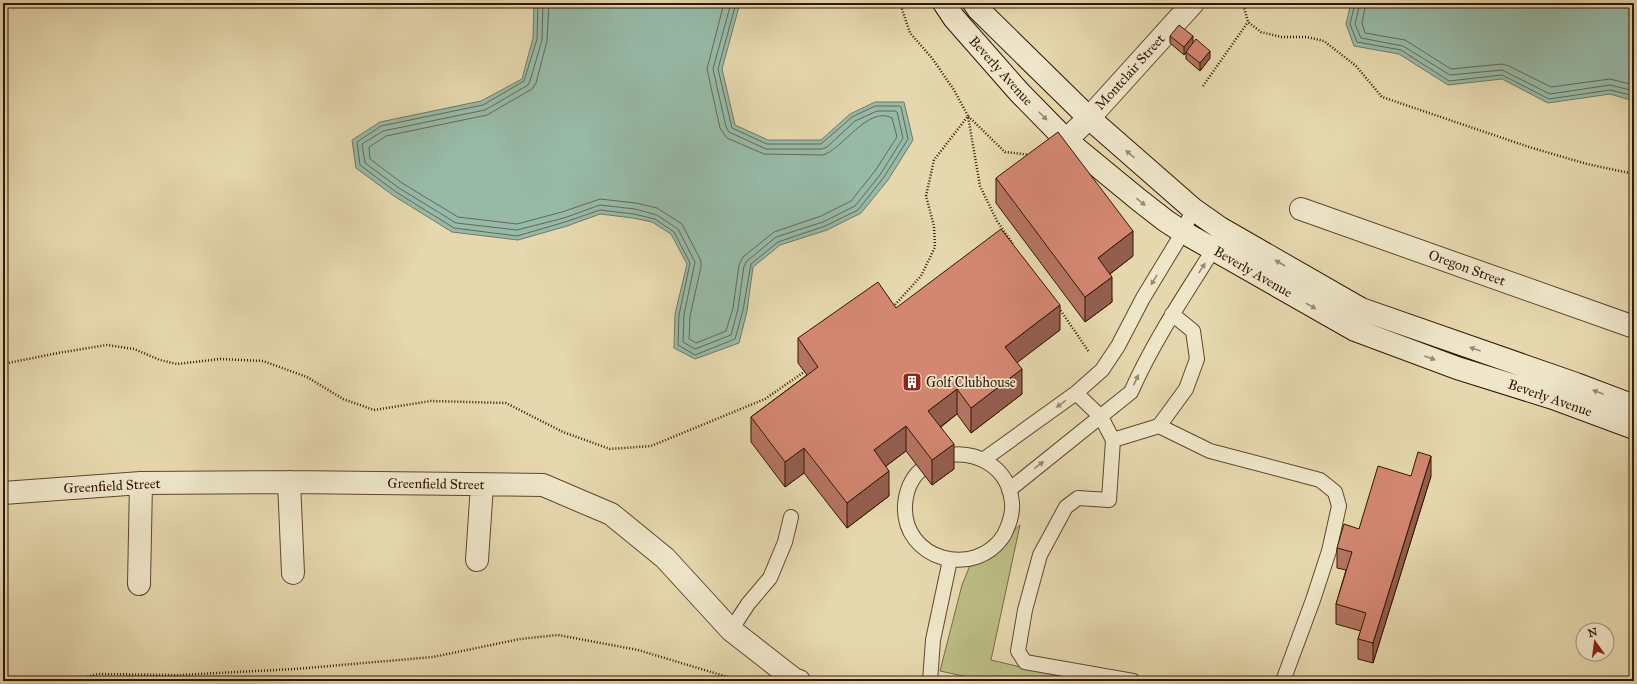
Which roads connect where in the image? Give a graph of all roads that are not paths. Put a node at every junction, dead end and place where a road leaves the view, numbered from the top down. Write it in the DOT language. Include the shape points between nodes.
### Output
graph roads {
  1 [pos="944,3"];
  2 [pos="974,3"];
  3 [pos="1193,3"];
  4 [pos="1089,118"];
  5 [pos="1066,140"];
  6 [pos="1193,209"];
  7 [pos="1301,209"];
  8 [pos="1220,228"];
  9 [pos="1183,232"];
  10 [pos="1213,250"];
  11 [pos="1172,314"];
  12 [pos="1634,327"];
  13 [pos="1076,393"];
  14 [pos="1634,406"];
  15 [pos="1101,417"];
  16 [pos="1159,426"];
  17 [pos="1634,428"];
  18 [pos="1113,440"];
  19 [pos="944,456"];
  20 [pos="983,460"];
  21 [pos="921,470"];
  22 [pos="141,482"];
  23 [pos="289,482"];
  24 [pos="482,485"];
  25 [pos="1009,490"];
  26 [pos="3,493"];
  27 [pos="791,517"];
  28 [pos="477,560"];
  29 [pos="950,560"];
  30 [pos="293,573"];
  31 [pos="139,584"];
  32 [pos="731,630"];
  33 [pos="799,681"];
  34 [pos="930,681"];
  35 [pos="1133,681"];
  36 [pos="1283,681"];
  1 -- 5 [label="street, Beverly Avenue, one-way" via="954,18 1019,92"];
  2 -- 4 [label="street, Beverly Avenue"];
  3 -- 4 [label="street, Montclair Street"];
  4 -- 5 [label="street, Montclair Street"];
  6 -- 4 [label="street, Beverly Avenue, one-way"];
  5 -- 9 [label="street, Beverly Avenue, one-way" via="1139,200"];
  6 -- 8 [label="street, Beverly Avenue"];
  6 -- 9 [label="lane"];
  7 -- 12 [label="street, Oregon Street"];
  8 -- 10 [label="lane"];
  14 -- 8 [label="street, Beverly Avenue, one-way" via="1361,309"];
  9 -- 10 [label="street, Beverly Avenue"];
  9 -- 13 [label="lane, one-way" via="1143,298 1118,346 1102,370"];
  11 -- 10 [label="lane, one-way"];
  10 -- 17 [label="street, Beverly Avenue, one-way" via="1355,330 1457,368 1553,398"];
  15 -- 11 [label="lane, one-way" via="1131,392"];
  11 -- 16 [label="lane" via="1192,331 1197,359 1186,389"];
  13 -- 15 [label="lane"];
  13 -- 20 [label="lane, one-way"];
  15 -- 18 [label="lane"];
  25 -- 15 [label="lane, one-way"];
  16 -- 18 [label="lane"];
  16 -- 36 [label="lane" via="1210,451 1320,480 1335,492 1338,506 1329,551"];
  18 -- 35 [label="lane" via="1109,500 1078,498 1066,507 1040,555 1025,610 1018,651 1025,662"];
  19 -- 20 [label="lane" via="956,453"];
  20 -- 25 [label="lane" via="995,467"];
  21 -- 29 [label="lane" via="910,484 906,498 905,512 908,525 924,548"];
  22 -- 23 [label="street, Greenfield Street"];
  22 -- 26 [label="street, Greenfield Street"];
  22 -- 31 [label="street"];
  23 -- 24 [label="street, Greenfield Street"];
  23 -- 30 [label="street"];
  24 -- 28 [label="street"];
  24 -- 32 [label="street, Greenfield Street" via="543,485 611,514 665,558"];
  25 -- 29 [label="lane" via="1012,503 1011,517 1007,530 999,541 977,557"];
  27 -- 32 [label="lane" via="785,542 770,578"];
  29 -- 34 [label="lane" via="933,640"];
  32 -- 33 [label="street, Greenfield Street"];
}
